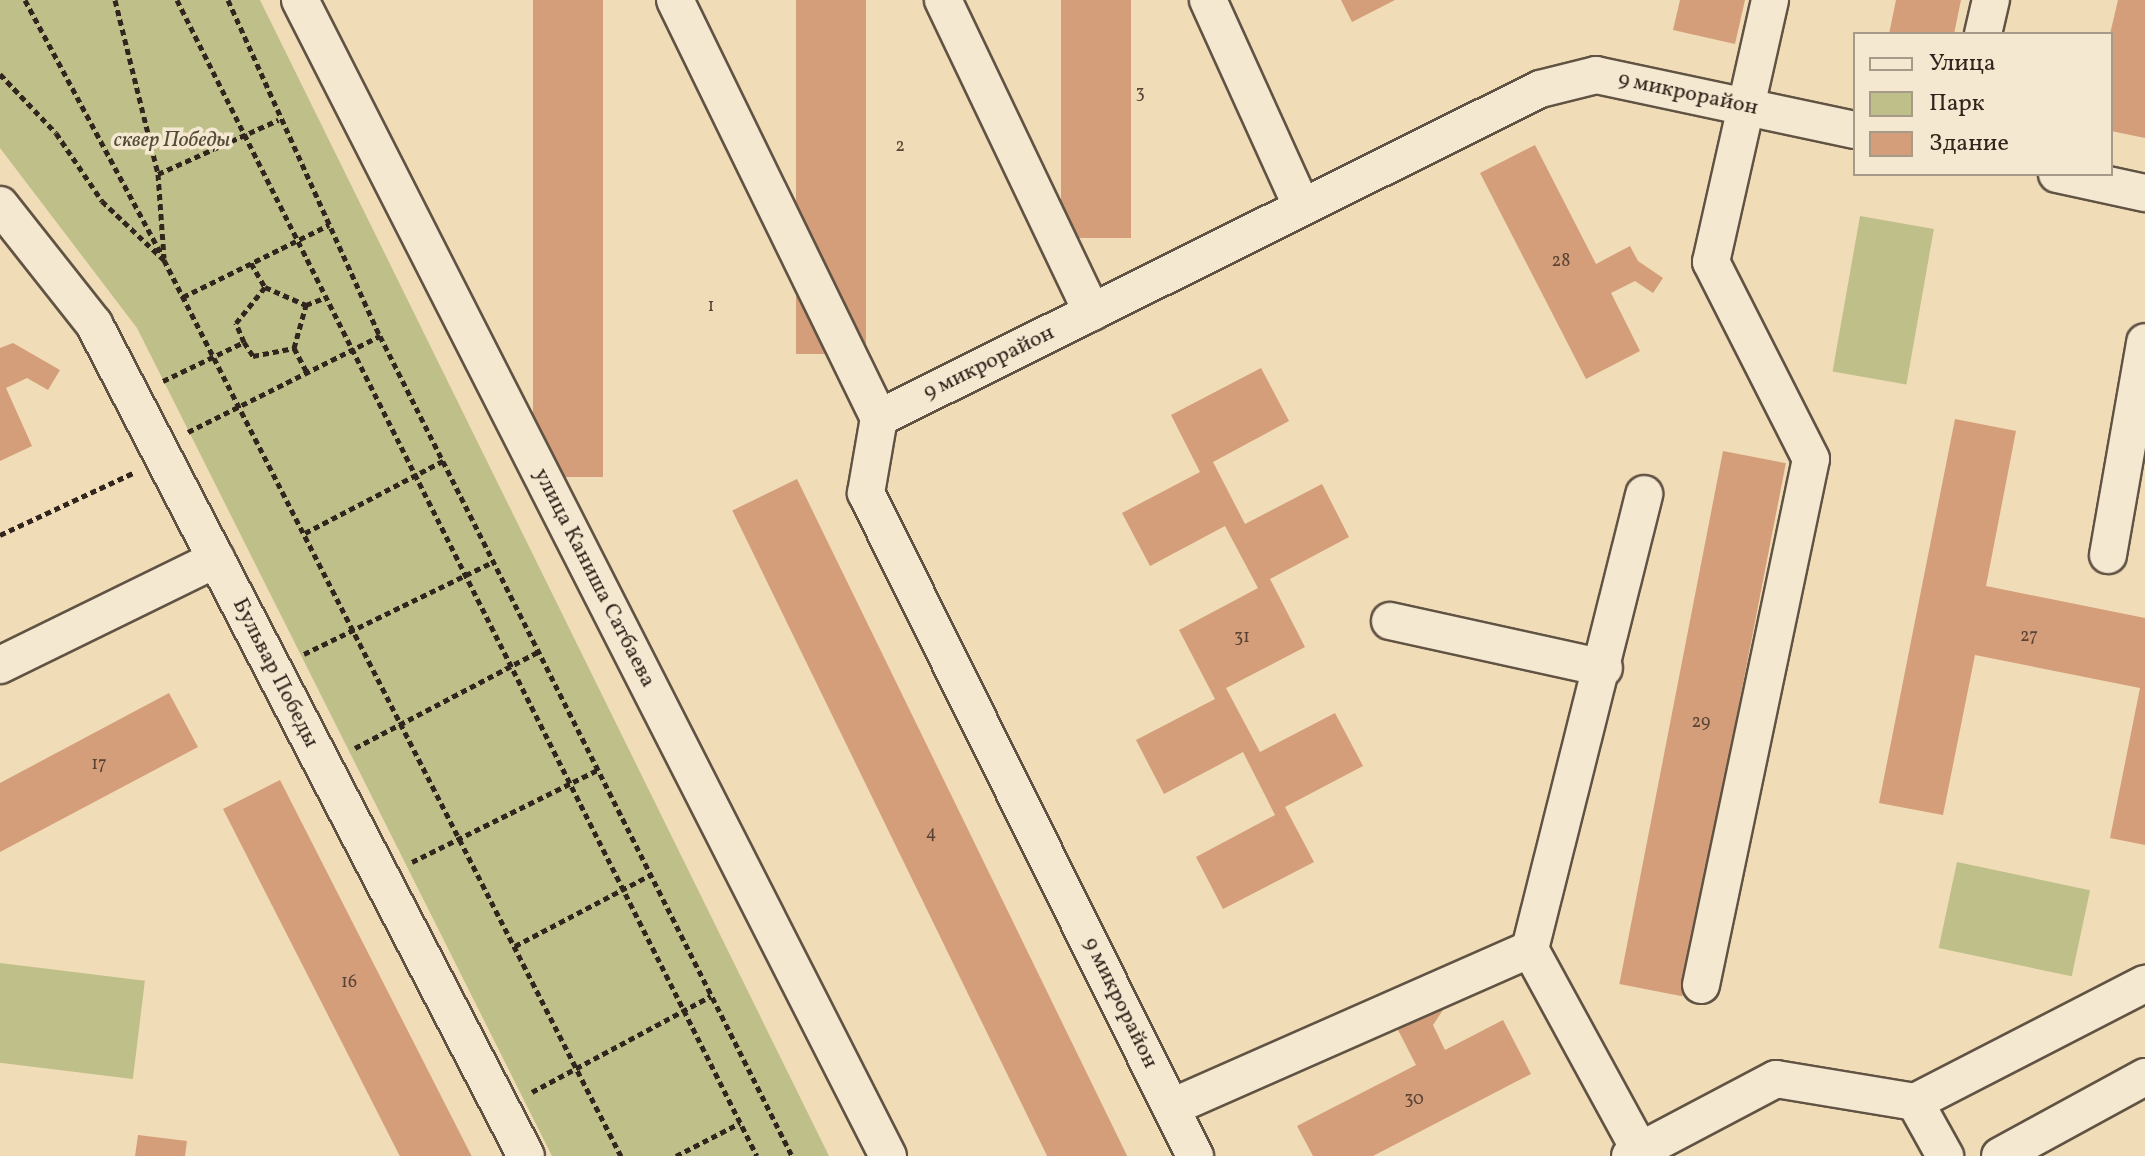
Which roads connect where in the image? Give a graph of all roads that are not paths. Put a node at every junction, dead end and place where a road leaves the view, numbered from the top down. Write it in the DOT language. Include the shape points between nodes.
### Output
graph roads {
  1 [pos="300,0"];
  2 [pos="675,0"];
  3 [pos="943,0"];
  4 [pos="1208,0"];
  5 [pos="1770,0"];
  6 [pos="1991,0"];
  7 [pos="1983,32"];
  8 [pos="1746,107"];
  9 [pos="1853,130"];
  10 [pos="2066,176"];
  11 [pos="2145,193"];
  12 [pos="0,205"];
  13 [pos="1302,207"];
  14 [pos="1092,312"];
  15 [pos="2145,342"];
  16 [pos="879,418"];
  17 [pos="1644,494"];
  18 [pos="2108,555"];
  19 [pos="216,559"];
  20 [pos="1390,621"];
  21 [pos="0,665"];
  22 [pos="1604,668"];
  23 [pos="1530,949"];
  24 [pos="2145,984"];
  25 [pos="1701,985"];
  26 [pos="2145,1077"];
  27 [pos="1915,1102"];
  28 [pos="1172,1107"];
  29 [pos="1635,1154"];
  30 [pos="526,1156"];
  31 [pos="888,1156"];
  32 [pos="1195,1156"];
  33 [pos="1945,1156"];
  34 [pos="2000,1156"];
  1 -- 31 [label="street, улица Каниша Сатбаева"];
  2 -- 16 [label="street"];
  3 -- 14 [label="street"];
  4 -- 13 [label="street"];
  5 -- 8 [label="street"];
  6 -- 7 [label="street"];
  8 -- 9 [label="street, 9 микрорайон"];
  8 -- 13 [label="street, 9 микрорайон" via="1596,75 1540,89"];
  8 -- 25 [label="street" via="1711,262 1811,459"];
  10 -- 11 [label="street"];
  12 -- 19 [label="street, Бульвар Победы" via="94,324"];
  13 -- 14 [label="street, 9 микрорайон"];
  14 -- 16 [label="street, 9 микрорайон"];
  15 -- 18 [label="street"];
  16 -- 28 [label="street, 9 микрорайон" via="866,493"];
  17 -- 22 [label="street"];
  19 -- 21 [label="street"];
  19 -- 30 [label="street, Бульвар Победы"];
  20 -- 22 [label="street"];
  22 -- 23 [label="street"];
  23 -- 28 [label="street"];
  23 -- 29 [label="street"];
  24 -- 27 [label="street"];
  26 -- 34 [label="street"];
  27 -- 29 [label="street" via="1776,1079"];
  27 -- 33 [label="street"];
  28 -- 32 [label="street, 9 микрорайон"];
}
